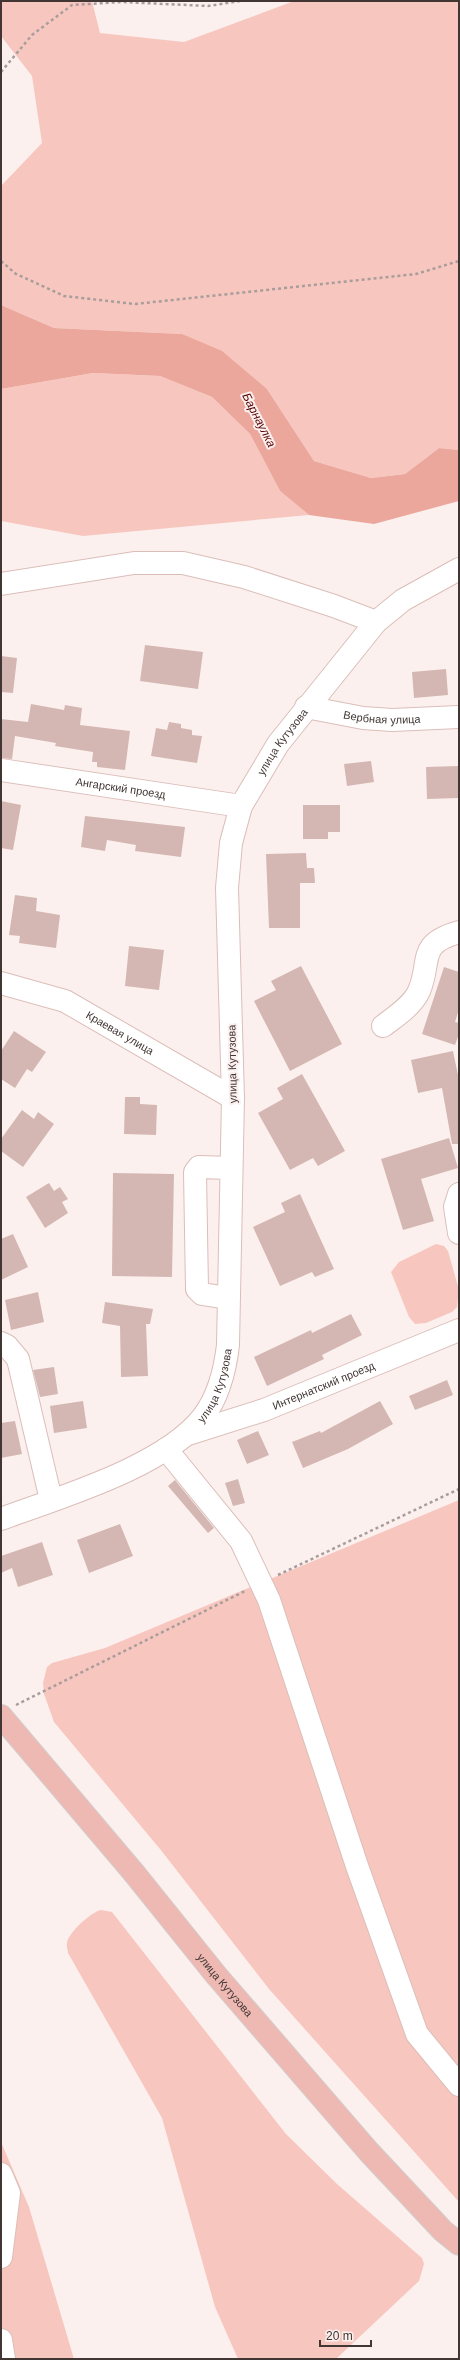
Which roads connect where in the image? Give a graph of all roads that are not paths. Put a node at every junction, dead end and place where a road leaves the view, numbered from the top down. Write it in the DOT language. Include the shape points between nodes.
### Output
graph roads {
  1 [pos="459,570"];
  2 [pos="1,584"];
  3 [pos="376,622"];
  4 [pos="306,707"];
  5 [pos="459,717"];
  6 [pos="1,770"];
  7 [pos="241,806"];
  8 [pos="459,932"];
  9 [pos="1,983"];
  10 [pos="383,1026"];
  11 [pos="233,1098"];
  12 [pos="230,1168"];
  13 [pos="459,1194"];
  14 [pos="459,1233"];
  15 [pos="228,1298"];
  16 [pos="459,1330"];
  17 [pos="1,1342"];
  18 [pos="185,1435"];
  19 [pos="166,1449"];
  20 [pos="51,1500"];
  21 [pos="1,1519"];
  22 [pos="7,1711"];
  23 [pos="457,2083"];
  24 [pos="1,2174"];
  25 [pos="459,2244"];
  26 [pos="1,2257"];
  27 [pos="1,2340"];
  28 [pos="4,2359"];
  1 -- 3 [label="street, улица Кутузова" via="403,600"];
  2 -- 3 [label="street" via="134,563 177,562 218,569"];
  3 -- 4 [label="street, улица Кутузова"];
  4 -- 5 [label="street, Вербная улица" via="370,719"];
  4 -- 7 [label="street, улица Кутузова" via="278,744"];
  6 -- 7 [label="street, Ангарский проезд"];
  7 -- 11 [label="street, улица Кутузова" via="231,843 228,888"];
  8 -- 10 [label="street" via="445,936 430,949 421,986 415,998"];
  9 -- 11 [label="street, Краевая улица" via="65,1000"];
  11 -- 12 [label="street, улица Кутузова"];
  12 -- 15 [label="street, улица Кутузова"];
  12 -- 15 [label="street" via="199,1167 195,1172 197,1289 202,1294"];
  13 -- 14 [label="street" via="455,1207"];
  15 -- 18 [label="street, улица Кутузова" via="228,1345 222,1380 203,1417"];
  16 -- 18 [label="street, Интернатский проезд" via="264,1410"];
  17 -- 20 [label="street" via="18,1359"];
  18 -- 19 [label="street, улица Кутузова"];
  19 -- 20 [label="street, улица Кутузова" via="130,1469"];
  19 -- 23 [label="street" via="241,1541 269,1600 356,1866 417,2034"];
  20 -- 21 [label="street, улица Кутузова"];
  22 -- 25 [label="main road, улица Кутузова" via="216,1975 368,2152 443,2231"];
  24 -- 26 [label="street" via="9,2193"];
  27 -- 28 [label="street"];
}
